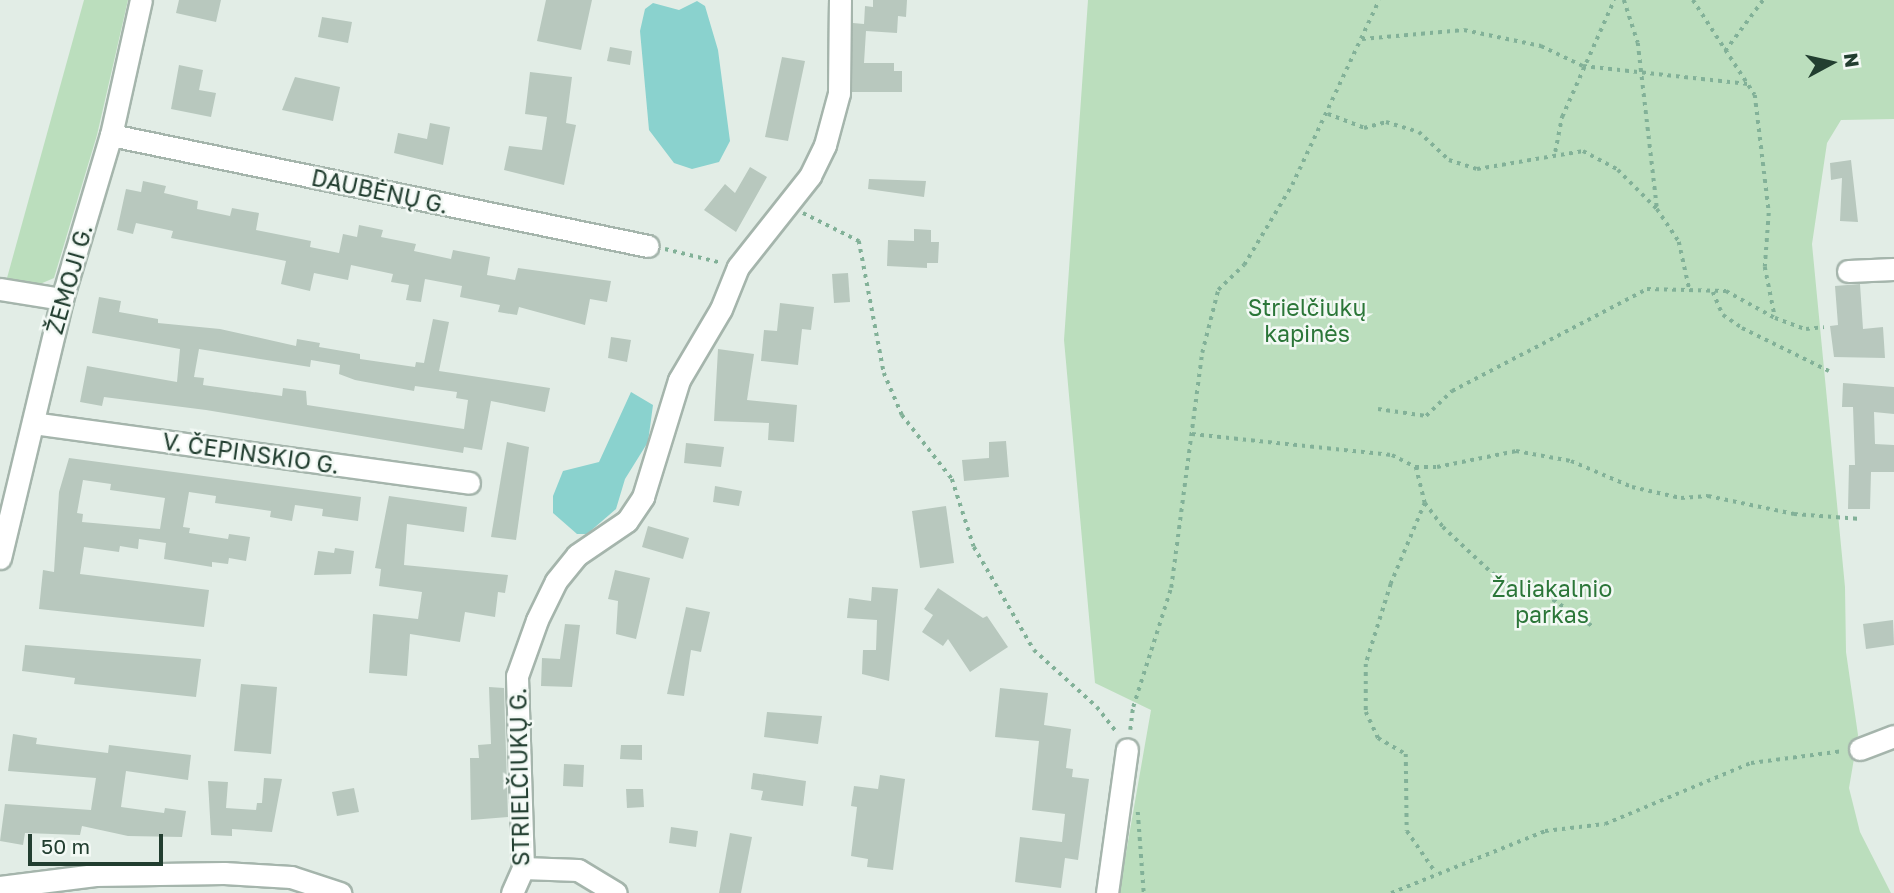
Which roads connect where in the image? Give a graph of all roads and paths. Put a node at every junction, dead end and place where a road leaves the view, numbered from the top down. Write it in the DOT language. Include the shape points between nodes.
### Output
graph roads {
  1 [pos="141,0"];
  2 [pos="840,0"];
  3 [pos="1379,0"];
  4 [pos="1614,0"];
  5 [pos="1624,0"];
  6 [pos="1693,0"];
  7 [pos="1763,0"];
  8 [pos="1362,39"];
  9 [pos="1726,51"];
  10 [pos="1583,66"];
  11 [pos="1642,73"];
  12 [pos="1748,84"];
  13 [pos="1328,114"];
  14 [pos="111,135"];
  15 [pos="1555,152"];
  16 [pos="787,205"];
  17 [pos="1657,209"];
  18 [pos="648,246"];
  19 [pos="737,267"];
  20 [pos="1894,269"];
  21 [pos="1848,271"];
  22 [pos="0,289"];
  23 [pos="1690,292"];
  24 [pos="1713,292"];
  25 [pos="62,299"];
  26 [pos="1775,318"];
  27 [pos="1824,327"];
  28 [pos="1829,371"];
  29 [pos="1378,409"];
  30 [pos="33,423"];
  31 [pos="1192,434"];
  32 [pos="1416,467"];
  33 [pos="470,482"];
  34 [pos="1425,503"];
  35 [pos="1861,519"];
  36 [pos="0,558"];
  37 [pos="1592,626"];
  38 [pos="1894,736"];
  39 [pos="1127,749"];
  40 [pos="1860,749"];
  41 [pos="1137,807"];
  42 [pos="523,868"];
  43 [pos="1436,873"];
  44 [pos="61,886"];
  45 [pos="0,887"];
  46 [pos="340,893"];
  47 [pos="512,893"];
  48 [pos="616,893"];
  49 [pos="1107,893"];
  50 [pos="1144,893"];
  51 [pos="1391,893"];
  1 -- 14 [label="street, ŽEMOJI G."];
  2 -- 16 [label="street, STRIELČIUKŲ G." via="839,93 834,120 810,176"];
  3 -- 8 [label="path"];
  4 -- 10 [label="path"];
  5 -- 11 [label="path"];
  6 -- 9 [label="path"];
  7 -- 9 [label="path"];
  8 -- 10 [label="path" via="1464,30 1541,46"];
  8 -- 13 [label="path"];
  9 -- 12 [label="path"];
  10 -- 11 [label="path"];
  10 -- 15 [label="path" via="1562,117"];
  11 -- 12 [label="path"];
  11 -- 17 [label="path"];
  12 -- 26 [label="path" via="1755,95 1767,200 1765,267"];
  13 -- 15 [label="path" via="1364,128 1386,122 1419,132 1450,160 1477,169"];
  13 -- 31 [label="path" via="1265,233 1244,265 1218,290 1202,353"];
  14 -- 18 [label="street, DAUBĖNŲ G."];
  14 -- 25 [label="street, ŽEMOJI G."];
  15 -- 17 [label="path" via="1583,151 1618,170"];
  16 -- 19 [label="street, STRIELČIUKŲ G."];
  16 -- 39 [label="path" via="859,241 884,373 902,415 952,480 974,547 1034,650 1097,706"];
  17 -- 23 [label="path" via="1679,242"];
  18 -- 19 [label="path"];
  19 -- 42 [label="street, STRIELČIUKŲ G." via="721,309 679,380 643,496 627,521 577,555 556,581 521,665 516,701 522,751"];
  20 -- 21 [label="street"];
  22 -- 25 [label="street"];
  23 -- 24 [label="path"];
  23 -- 29 [label="path" via="1647,289 1451,391 1426,416"];
  24 -- 26 [label="path" via="1726,291"];
  24 -- 28 [label="path" via="1723,315 1742,328"];
  25 -- 30 [label="street, ŽEMOJI G."];
  26 -- 27 [label="path" via="1806,329"];
  30 -- 33 [label="street, V. ČEPINSKIO G."];
  30 -- 36 [label="street, ŽEMOJI G."];
  31 -- 32 [label="path" via="1392,455"];
  31 -- 39 [label="path" via="1171,588 1133,707"];
  32 -- 34 [label="path"];
  32 -- 35 [label="path" via="1516,451 1571,461 1632,487 1681,498 1708,496 1794,513"];
  34 -- 37 [label="path" via="1443,527 1511,587 1546,595"];
  34 -- 43 [label="path" via="1391,584 1366,664 1366,712 1378,737 1406,754 1407,831"];
  38 -- 40 [label="street"];
  39 -- 49 [label="street"];
  40 -- 43 [label="path" via="1751,763 1605,824 1545,831"];
  41 -- 50 [label="path"];
  42 -- 47 [label="street, STRIELČIUKŲ G."];
  42 -- 48 [label="street" via="578,870"];
  43 -- 51 [label="path"];
  44 -- 45 [label="street"];
  44 -- 46 [label="street" via="225,873 291,877"];
}
